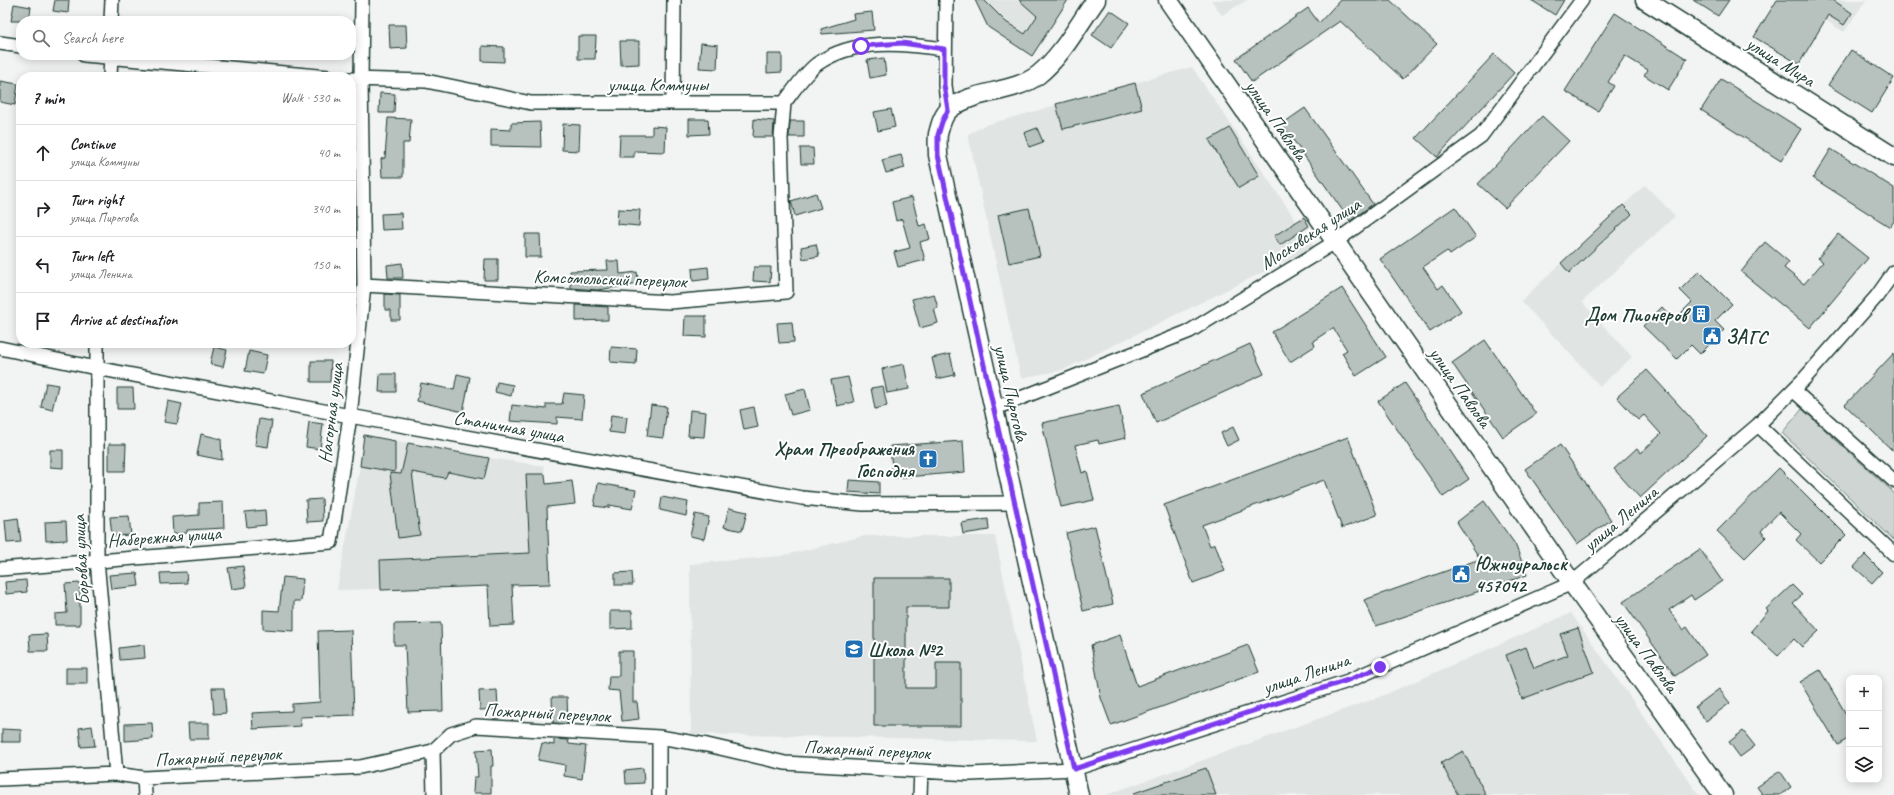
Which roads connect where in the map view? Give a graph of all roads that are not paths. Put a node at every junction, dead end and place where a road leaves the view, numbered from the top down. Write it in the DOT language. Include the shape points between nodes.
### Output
graph roads {
  1 [pos="112,0"];
  2 [pos="362,0"];
  3 [pos="674,0"];
  4 [pos="946,0"];
  5 [pos="1096,0"];
  6 [pos="1168,0"];
  7 [pos="1582,0"];
  8 [pos="1645,0"];
  9 [pos="111,16"];
  10 [pos="0,43"];
  11 [pos="16,45"];
  12 [pos="944,49"];
  13 [pos="111,60"];
  14 [pos="144,60"];
  15 [pos="110,72"];
  16 [pos="275,72"];
  17 [pos="356,79"];
  18 [pos="673,103"];
  19 [pos="784,103"];
  20 [pos="948,110"];
  21 [pos="1894,157"];
  22 [pos="1335,242"];
  23 [pos="1894,272"];
  24 [pos="364,285"];
  25 [pos="0,348"];
  26 [pos="97,348"];
  27 [pos="96,368"];
  28 [pos="1793,390"];
  29 [pos="993,409"];
  30 [pos="350,416"];
  31 [pos="1758,425"];
  32 [pos="1894,481"];
  33 [pos="1016,504"];
  34 [pos="331,542"];
  35 [pos="1894,554"];
  36 [pos="97,560"];
  37 [pos="0,569"];
  38 [pos="1572,583"];
  39 [pos="659,737"];
  40 [pos="433,751"];
  41 [pos="1074,769"];
  42 [pos="921,771"];
  43 [pos="116,774"];
  44 [pos="144,778"];
  45 [pos="0,779"];
  46 [pos="145,795"];
  47 [pos="434,795"];
  48 [pos="659,795"];
  49 [pos="920,795"];
  50 [pos="1079,795"];
  51 [pos="1723,795"];
  1 -- 9 [label="street"];
  2 -- 17 [label="street, Нагорная улица"];
  3 -- 18 [label="street"];
  4 -- 12 [label="street"];
  5 -- 20 [label="street" via="1058,55 1036,76 1016,86 960,102"];
  6 -- 22 [label="street, улица Павлова"];
  7 -- 22 [label="street, Московская улица" via="1481,136"];
  8 -- 21 [label="street, улица Мира"];
  10 -- 11 [label="street"];
  12 -- 19 [label="street" via="902,43 861,46 834,54 816,65"];
  12 -- 20 [label="street" via="944,85"];
  13 -- 15 [label="street"];
  14 -- 16 [label="street"];
  17 -- 18 [label="street, улица Коммуны" via="426,81 531,103"];
  17 -- 24 [label="street, Нагорная улица"];
  18 -- 19 [label="street, улица Коммуны"];
  19 -- 24 [label="street, Комсомольский переулок" via="781,138 786,292 670,302"];
  20 -- 29 [label="street, улица Пирогова" via="938,135 938,155"];
  22 -- 29 [label="street, Московская улица" via="1190,331"];
  22 -- 38 [label="street, улица Павлова"];
  23 -- 28 [label="street, улица Ленина" via="1877,296"];
  24 -- 30 [label="street, Нагорная улица"];
  25 -- 27 [label="street, Станичная улица"];
  26 -- 27 [label="street, Боровая улица"];
  27 -- 30 [label="street, Станичная улица"];
  27 -- 36 [label="street, Боровая улица"];
  28 -- 31 [label="street, улица Ленина"];
  28 -- 32 [label="street"];
  29 -- 33 [label="street, улица Пирогова"];
  30 -- 33 [label="street, Станичная улица" via="802,498 863,504"];
  30 -- 34 [label="street, Нагорная улица"];
  31 -- 35 [label="street"];
  31 -- 38 [label="street, улица Ленина"];
  33 -- 41 [label="street, улица Пирогова"];
  34 -- 36 [label="street, Набережная улица"];
  36 -- 37 [label="street, Набережная улица"];
  36 -- 43 [label="street, Боровая улица"];
  38 -- 41 [label="street, улица Ленина" via="1348,680"];
  38 -- 51 [label="street, улица Павлова"];
  39 -- 40 [label="street, Пожарный переулок" via="476,726 451,734"];
  39 -- 42 [label="street, Пожарный переулок" via="707,745 785,764"];
  39 -- 48 [label="street"];
  40 -- 44 [label="street, Пожарный переулок" via="360,767"];
  40 -- 47 [label="street"];
  41 -- 42 [label="street, Пожарный переулок" via="971,774"];
  41 -- 50 [label="street, улица Пирогова"];
  42 -- 49 [label="street"];
  43 -- 44 [label="street, Пожарный переулок"];
  43 -- 45 [label="street, Пожарный переулок"];
  44 -- 46 [label="street"];
}
